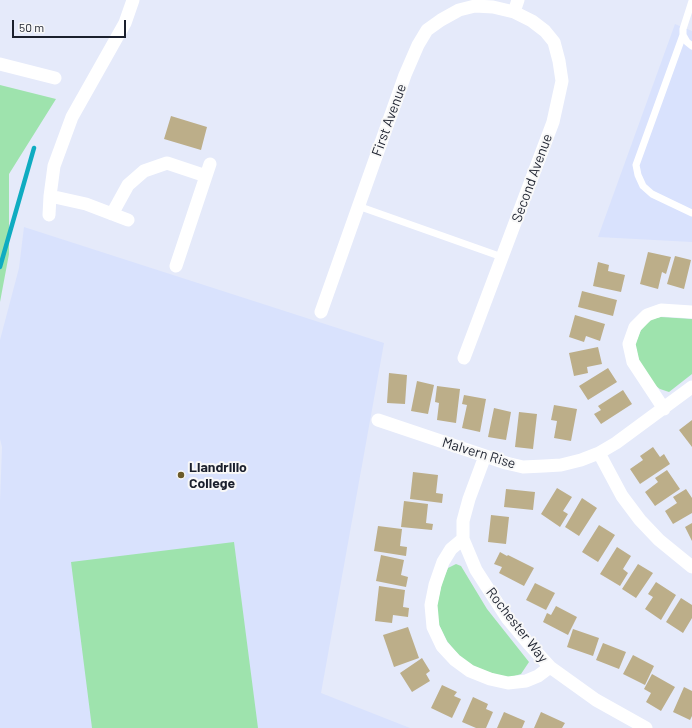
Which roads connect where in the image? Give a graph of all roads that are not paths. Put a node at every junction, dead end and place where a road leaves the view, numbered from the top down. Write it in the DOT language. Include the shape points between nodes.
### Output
graph roads {
  1 [pos="133,0"];
  2 [pos="692,2"];
  3 [pos="516,6"];
  4 [pos="683,35"];
  5 [pos="692,46"];
  6 [pos="0,64"];
  7 [pos="56,78"];
  8 [pos="50,196"];
  9 [pos="358,206"];
  10 [pos="692,213"];
  11 [pos="112,214"];
  12 [pos="49,215"];
  13 [pos="128,220"];
  14 [pos="502,257"];
  15 [pos="176,266"];
  16 [pos="321,312"];
  17 [pos="692,312"];
  18 [pos="464,358"];
  19 [pos="692,387"];
  20 [pos="664,409"];
  21 [pos="378,420"];
  22 [pos="599,453"];
  23 [pos="485,456"];
  24 [pos="463,539"];
  25 [pos="692,567"];
  26 [pos="550,667"];
  27 [pos="646,728"];
  1 -- 8 [label="street" via="125,23 72,116 54,166"];
  2 -- 4 [label="lane"];
  3 -- 9 [label="street, First Avenue" via="475,6 459,10 427,30 405,75"];
  3 -- 14 [label="street, Second Avenue" via="554,42 562,81 553,122"];
  4 -- 5 [label="lane"];
  4 -- 10 [label="lane" via="636,165 643,186 652,194"];
  6 -- 7 [label="street"];
  8 -- 11 [label="street" via="86,204"];
  8 -- 12 [label="street"];
  9 -- 14 [label="lane"];
  9 -- 16 [label="street, First Avenue"];
  11 -- 13 [label="street"];
  11 -- 15 [label="street" via="128,185 144,171 167,163 208,170"];
  14 -- 18 [label="street, Second Avenue"];
  17 -- 20 [label="street" via="662,310 647,315 635,327 629,344 633,362"];
  19 -- 20 [label="street, Malvern Rise"];
  20 -- 22 [label="street, Malvern Rise"];
  21 -- 23 [label="street, Malvern Rise"];
  22 -- 23 [label="street, Malvern Rise" via="561,465 523,467"];
  22 -- 25 [label="street" via="622,496 640,520 659,540"];
  23 -- 24 [label="street, Rochester Way" via="463,521"];
  24 -- 26 [label="street, Rochester Way" via="476,570 490,593 507,618"];
  24 -- 26 [label="street, Rochester Way" via="451,549 443,562 431,605 434,627 442,646 470,671 502,682 526,681"];
  26 -- 27 [label="street, Rochester Way" via="596,700"];
}
